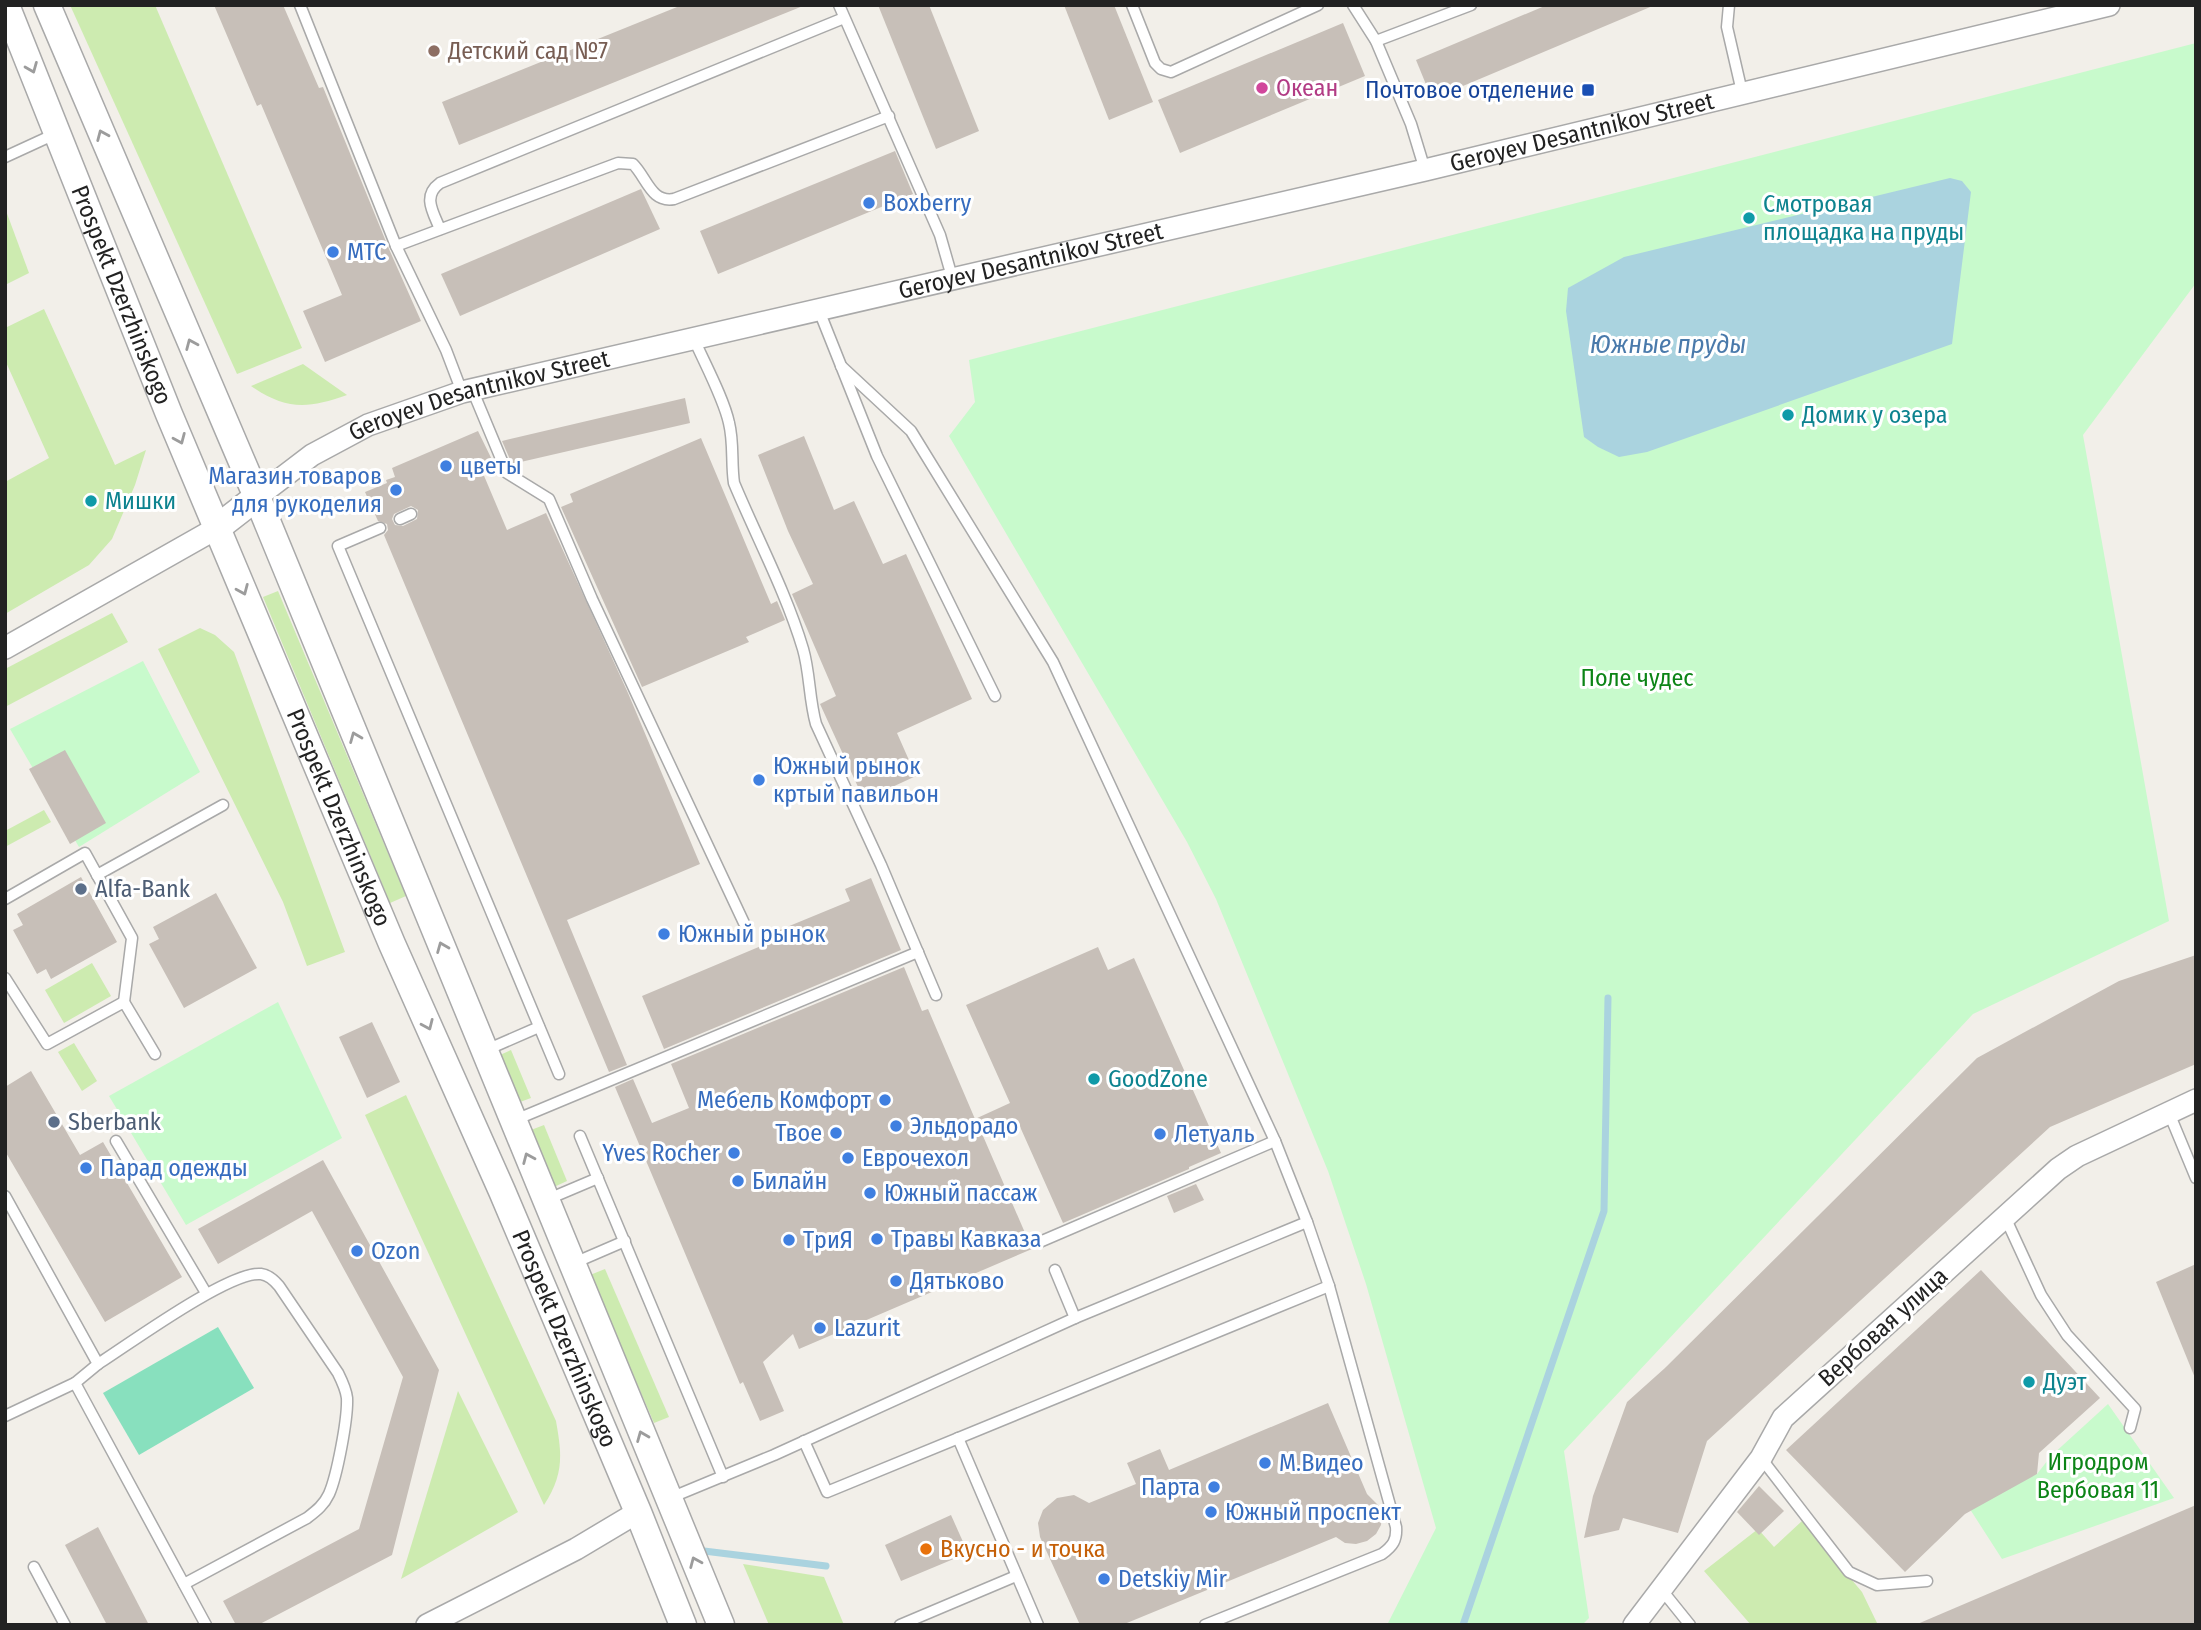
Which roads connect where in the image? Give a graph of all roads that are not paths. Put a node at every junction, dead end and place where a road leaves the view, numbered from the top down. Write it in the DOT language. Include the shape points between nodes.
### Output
graph roads {
  1 [pos="6,5"];
  2 [pos="47,5"];
  3 [pos="300,5"];
  4 [pos="839,5"];
  5 [pos="1132,5"];
  6 [pos="1318,5"];
  7 [pos="1353,5"];
  8 [pos="1471,5"];
  9 [pos="1729,5"];
  10 [pos="2109,5"];
  11 [pos="844,18"];
  12 [pos="1376,41"];
  13 [pos="1742,92"];
  14 [pos="889,116"];
  15 [pos="58,133"];
  16 [pos="5,157"];
  17 [pos="1424,170"];
  18 [pos="440,229"];
  19 [pos="396,246"];
  20 [pos="952,277"];
  21 [pos="818,308"];
  22 [pos="693,337"];
  23 [pos="841,366"];
  24 [pos="467,390"];
  25 [pos="257,497"];
  26 [pos="217,527"];
  27 [pos="380,528"];
  28 [pos="5,648"];
  29 [pos="995,696"];
  30 [pos="223,805"];
  31 [pos="97,875"];
  32 [pos="5,899"];
  33 [pos="744,923"];
  34 [pos="918,952"];
  35 [pos="5,978"];
  36 [pos="936,995"];
  37 [pos="124,1002"];
  38 [pos="539,1027"];
  39 [pos="484,1051"];
  40 [pos="155,1054"];
  41 [pos="559,1074"];
  42 [pos="2196,1100"];
  43 [pos="2169,1113"];
  44 [pos="513,1121"];
  45 [pos="580,1136"];
  46 [pos="116,1141"];
  47 [pos="1275,1142"];
  48 [pos="598,1178"];
  49 [pos="2196,1178"];
  50 [pos="5,1196"];
  51 [pos="546,1200"];
  52 [pos="2005,1217"];
  53 [pos="1307,1222"];
  54 [pos="625,1241"];
  55 [pos="1042,1241"];
  56 [pos="572,1264"];
  57 [pos="1055,1269"];
  58 [pos="1329,1286"];
  59 [pos="206,1293"];
  60 [pos="1075,1318"];
  61 [pos="98,1364"];
  62 [pos="75,1383"];
  63 [pos="5,1416"];
  64 [pos="2130,1428"];
  65 [pos="958,1438"];
  66 [pos="804,1441"];
  67 [pos="1761,1458"];
  68 [pos="723,1477"];
  69 [pos="668,1499"];
  70 [pos="638,1513"];
  71 [pos="34,1567"];
  72 [pos="1016,1576"];
  73 [pos="1927,1581"];
  74 [pos="184,1584"];
  75 [pos="1661,1589"];
  76 [pos="65,1625"];
  77 [pos="206,1625"];
  78 [pos="426,1625"];
  79 [pos="683,1625"];
  80 [pos="721,1625"];
  81 [pos="900,1625"];
  82 [pos="1038,1625"];
  83 [pos="1205,1625"];
  84 [pos="1634,1625"];
  85 [pos="1689,1625"];
  1 -- 15 [label="street, Prospekt Dzerzhinskogo, one-way"];
  25 -- 2 [label="street, Prospekt Dzerzhinskogo, one-way"];
  3 -- 19 [label="lane"];
  4 -- 11 [label="lane"];
  5 -- 6 [label="lane" via="1155,63 1171,72"];
  7 -- 12 [label="lane"];
  8 -- 12 [label="lane"];
  9 -- 13 [label="lane" via="1727,27"];
  10 -- 13 [label="street, Geroyev Desantnikov Street"];
  11 -- 14 [label="lane"];
  11 -- 18 [label="lane" via="440,183 429,197"];
  12 -- 17 [label="lane" via="1411,124"];
  13 -- 17 [label="street, Geroyev Desantnikov Street"];
  14 -- 18 [label="lane" via="674,199 658,198 633,164 618,163"];
  14 -- 20 [label="lane" via="940,235"];
  15 -- 16 [label="lane"];
  15 -- 26 [label="street, Prospekt Dzerzhinskogo, one-way"];
  17 -- 20 [label="street, Geroyev Desantnikov Street"];
  18 -- 19 [label="lane"];
  19 -- 24 [label="lane"];
  20 -- 21 [label="street, Geroyev Desantnikov Street"];
  21 -- 22 [label="street, Geroyev Desantnikov Street"];
  21 -- 23 [label="lane"];
  22 -- 24 [label="street, Geroyev Desantnikov Street"];
  22 -- 34 [label="lane" via="729,422 734,483 804,652 816,724"];
  23 -- 29 [label="lane" via="877,456"];
  23 -- 47 [label="lane" via="911,431 1053,662"];
  24 -- 25 [label="street, Geroyev Desantnikov Street" via="368,425 312,455"];
  24 -- 33 [label="lane" via="507,473 549,499"];
  25 -- 26 [label="street, Geroyev Desantnikov Street"];
  39 -- 25 [label="street, Prospekt Dzerzhinskogo, one-way"];
  26 -- 28 [label="street, Geroyev Desantnikov Street"];
  26 -- 70 [label="street, Prospekt Dzerzhinskogo, one-way"];
  27 -- 38 [label="lane" via="338,547"];
  30 -- 31 [label="lane"];
  31 -- 32 [label="lane" via="85,853"];
  31 -- 37 [label="lane" via="132,938"];
  34 -- 36 [label="lane"];
  34 -- 44 [label="lane"];
  35 -- 37 [label="lane" via="47,1044"];
  37 -- 40 [label="lane"];
  38 -- 39 [label="lane"];
  38 -- 41 [label="lane"];
  39 -- 44 [label="street, Prospekt Dzerzhinskogo"];
  42 -- 43 [label="street, Вербовая улица"];
  43 -- 49 [label="lane"];
  43 -- 52 [label="street, Вербовая улица" via="2077,1156"];
  51 -- 44 [label="street, Prospekt Dzerzhinskogo, one-way"];
  45 -- 48 [label="lane"];
  46 -- 59 [label="lane"];
  47 -- 53 [label="lane"];
  47 -- 55 [label="lane"];
  48 -- 51 [label="lane"];
  48 -- 54 [label="lane"];
  50 -- 61 [label="lane"];
  51 -- 56 [label="street, Prospekt Dzerzhinskogo"];
  52 -- 64 [label="lane" via="2041,1294 2067,1335 2135,1409"];
  52 -- 67 [label="street, Вербовая улица" via="1783,1418"];
  53 -- 58 [label="lane"];
  53 -- 60 [label="lane"];
  54 -- 56 [label="lane"];
  54 -- 68 [label="lane"];
  69 -- 56 [label="street, Prospekt Dzerzhinskogo, one-way"];
  57 -- 60 [label="lane"];
  58 -- 65 [label="lane"];
  58 -- 83 [label="lane" via="1396,1538 1382,1554"];
  59 -- 61 [label="lane"];
  59 -- 74 [label="lane" via="249,1276 271,1278 338,1373 346,1412 333,1482 319,1509"];
  60 -- 66 [label="lane"];
  61 -- 62 [label="lane"];
  62 -- 63 [label="lane"];
  62 -- 74 [label="lane"];
  65 -- 66 [label="lane" via="827,1492"];
  65 -- 72 [label="lane"];
  66 -- 68 [label="lane"];
  67 -- 73 [label="lane" via="1849,1572 1877,1586"];
  67 -- 75 [label="street, Вербовая улица"];
  68 -- 69 [label="lane"];
  69 -- 70 [label="street"];
  80 -- 69 [label="street, Prospekt Dzerzhinskogo, one-way"];
  70 -- 78 [label="street"];
  70 -- 79 [label="street, Prospekt Dzerzhinskogo"];
  71 -- 76 [label="lane"];
  72 -- 81 [label="lane"];
  72 -- 82 [label="lane"];
  74 -- 77 [label="lane"];
  75 -- 84 [label="street, Вербовая улица"];
  75 -- 85 [label="lane"];
}
